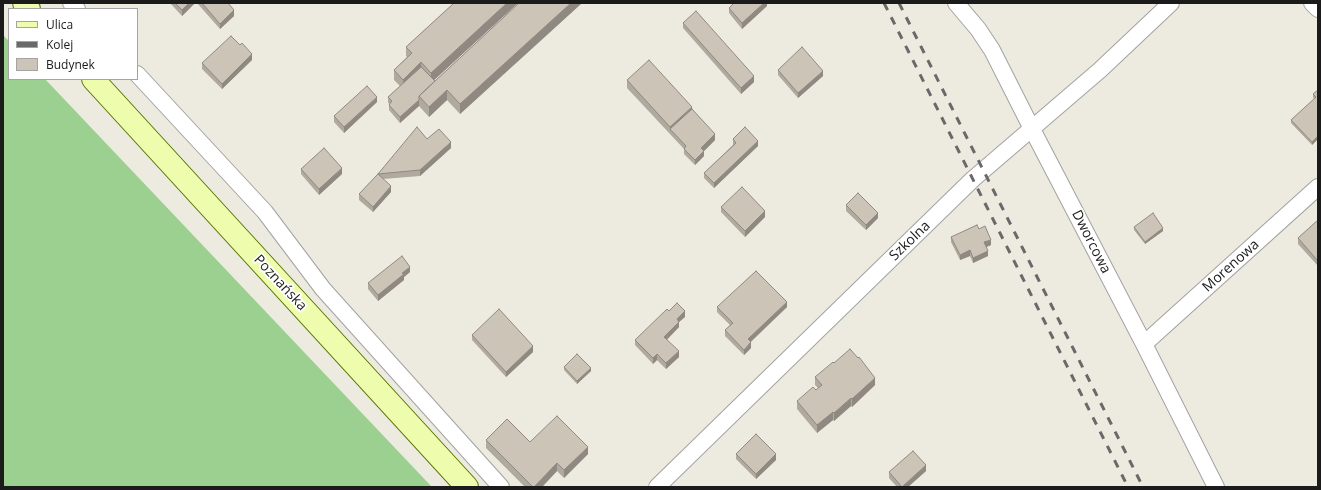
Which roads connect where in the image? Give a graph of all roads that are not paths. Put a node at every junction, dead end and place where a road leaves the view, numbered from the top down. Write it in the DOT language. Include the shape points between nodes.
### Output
graph roads {
  1 [pos="956,3"];
  2 [pos="1171,3"];
  3 [pos="1312,3"];
  4 [pos="1318,9"];
  5 [pos="138,75"];
  6 [pos="94,80"];
  7 [pos="1032,129"];
  8 [pos="1318,188"];
  9 [pos="1144,344"];
  10 [pos="464,447"];
  11 [pos="446,464"];
  12 [pos="467,487"];
  13 [pos="501,487"];
  14 [pos="657,487"];
  15 [pos="1216,487"];
  1 -- 7 [label="street, Dworcowa" via="992,50"];
  2 -- 7 [label="street, Szkolna"];
  3 -- 4 [label="street"];
  5 -- 10 [label="street" via="265,212 324,290"];
  6 -- 11 [label="main road, Poznańska"];
  7 -- 9 [label="street, Dworcowa"];
  7 -- 14 [label="street, Szkolna" via="973,179"];
  8 -- 9 [label="street, Morenowa"];
  9 -- 15 [label="street, Dworcowa"];
  10 -- 11 [label="street"];
  10 -- 13 [label="street"];
  11 -- 12 [label="main road, Poznańska"];
}
